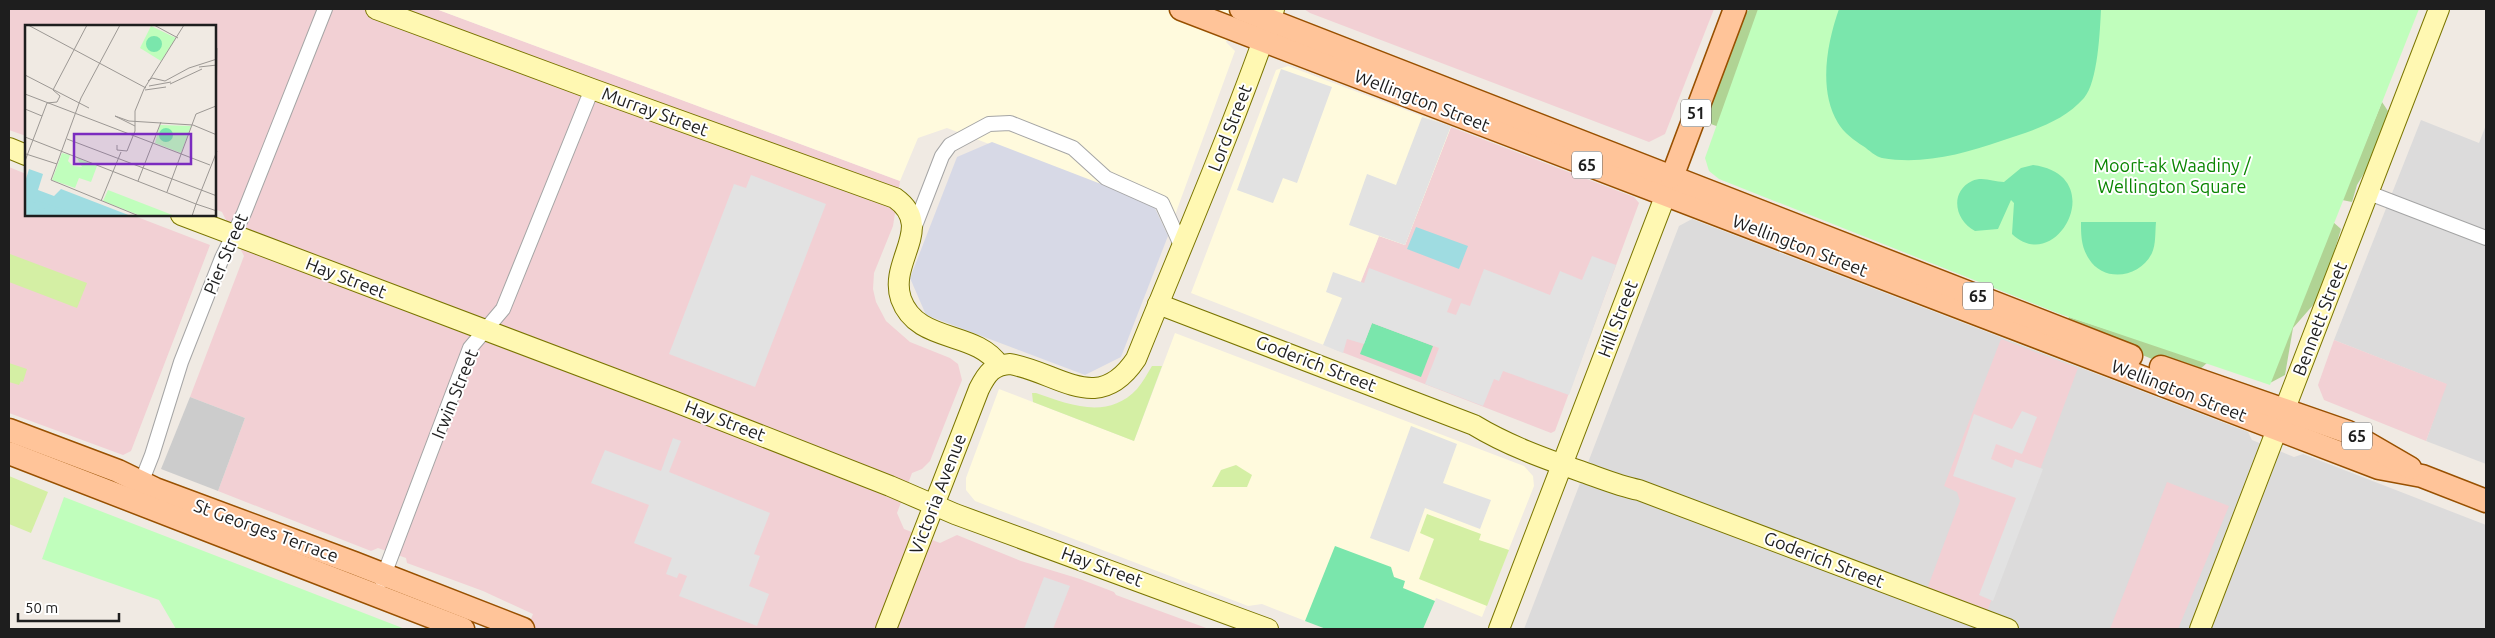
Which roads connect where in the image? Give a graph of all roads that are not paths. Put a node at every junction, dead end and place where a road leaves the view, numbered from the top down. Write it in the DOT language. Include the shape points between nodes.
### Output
graph roads {
  1 [pos="325,9"];
  2 [pos="376,9"];
  3 [pos="1181,9"];
  4 [pos="1241,9"];
  5 [pos="1735,9"];
  6 [pos="2439,9"];
  7 [pos="1272,14"];
  8 [pos="1263,41"];
  9 [pos="592,90"];
  10 [pos="9,148"];
  11 [pos="25,155"];
  12 [pos="1669,186"];
  13 [pos="2369,193"];
  14 [pos="184,216"];
  15 [pos="912,234"];
  16 [pos="234,236"];
  17 [pos="2486,238"];
  18 [pos="1181,245"];
  19 [pos="1158,304"];
  20 [pos="485,330"];
  21 [pos="998,365"];
  22 [pos="2281,419"];
  23 [pos="9,430"];
  24 [pos="9,453"];
  25 [pos="1565,459"];
  26 [pos="137,492"];
  27 [pos="2486,501"];
  28 [pos="934,505"];
  29 [pos="380,585"];
  30 [pos="463,629"];
  31 [pos="523,629"];
  32 [pos="886,629"];
  33 [pos="1268,629"];
  34 [pos="1500,629"];
  35 [pos="2008,629"];
  36 [pos="2200,629"];
  1 -- 16 [label="street, Pier Street"];
  2 -- 9 [label="main road, Murray Street"];
  3 -- 8 [label="main road, Wellington Street / 65"];
  4 -- 7 [label="main road, Wellington Street / 65"];
  5 -- 12 [label="main road, Hill Street / 51"];
  6 -- 13 [label="main road, Bennett Street"];
  7 -- 8 [label="main road, Lord Street"];
  7 -- 12 [label="main road, Wellington Street / 65"];
  8 -- 12 [label="main road, Wellington Street / 65"];
  8 -- 18 [label="main road, Lord Street"];
  9 -- 15 [label="main road, Murray Street" via="895,198 910,212"];
  9 -- 20 [label="street, Irwin Street" via="503,309"];
  10 -- 11 [label="main road"];
  12 -- 22 [label="main road, Wellington Street / 65" via="2178,374"];
  12 -- 25 [label="main road, Hill Street"];
  13 -- 17 [label="street"];
  13 -- 22 [label="main road, Bennett Street"];
  14 -- 16 [label="main road, Hay Street"];
  15 -- 18 [label="street" via="942,156 950,145 975,130 1000,121 1010,122 1073,148 1106,178 1162,203"];
  15 -- 21 [label="main road" via="898,275 898,287 906,310 916,322 930,330 985,351"];
  16 -- 20 [label="main road, Hay Street"];
  16 -- 26 [label="street, Pier Street" via="222,258 181,362"];
  18 -- 19 [label="main road, Lord Street"];
  19 -- 21 [label="main road, Lord Street" via="1136,359 1120,378 1105,387 1087,389 1021,366"];
  19 -- 25 [label="main road, Goderich Street" via="1474,425 1495,438"];
  20 -- 28 [label="main road, Hay Street"];
  20 -- 29 [label="street, Irwin Street" via="470,348"];
  21 -- 28 [label="main road, Victoria Avenue" via="987,374 979,389"];
  22 -- 27 [label="main road, Wellington Street / 65" via="2358,436 2422,476"];
  22 -- 36 [label="main road, Bennett Street"];
  23 -- 26 [label="main road, St Georges Terrace" via="118,471"];
  24 -- 26 [label="main road, St Georges Terrace"];
  25 -- 34 [label="main road, Hill Street"];
  25 -- 35 [label="main road, Goderich Street" via="1627,477 1639,490"];
  26 -- 29 [label="main road, St Georges Terrace"];
  28 -- 32 [label="main road, Victoria Avenue"];
  28 -- 33 [label="main road, Hay Street"];
  29 -- 30 [label="main road, St Georges Terrace"];
  29 -- 31 [label="main road, St Georges Terrace"];
}
